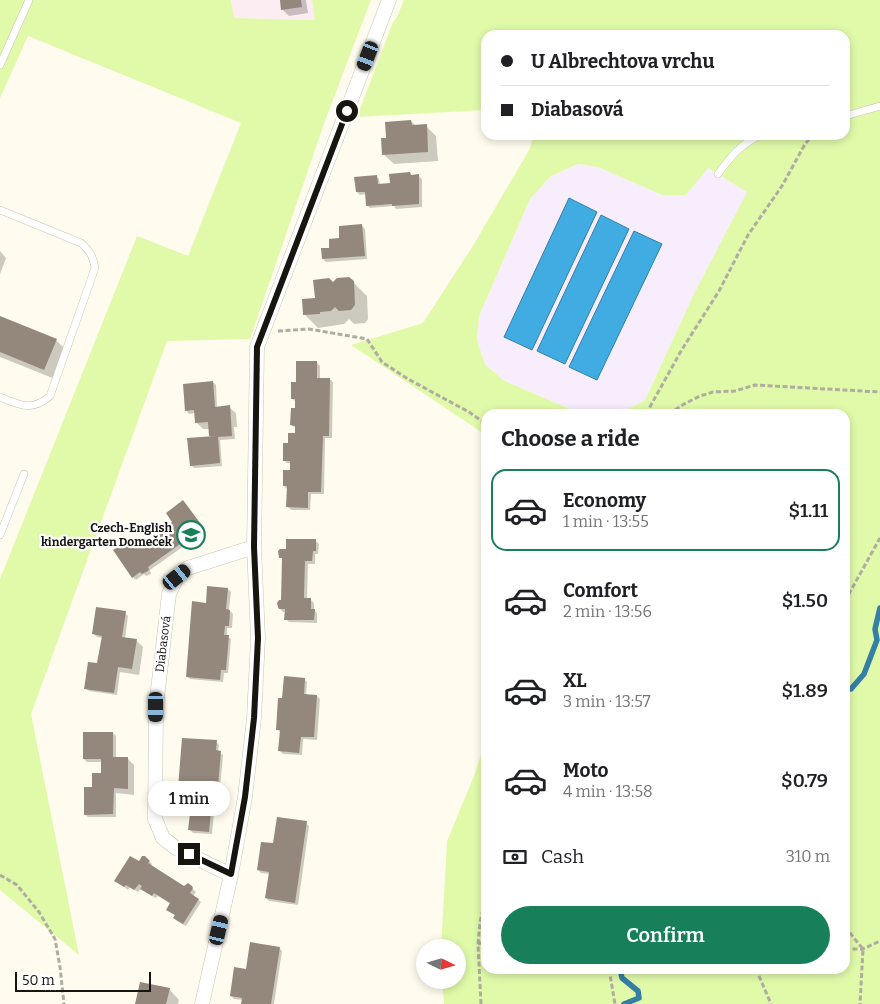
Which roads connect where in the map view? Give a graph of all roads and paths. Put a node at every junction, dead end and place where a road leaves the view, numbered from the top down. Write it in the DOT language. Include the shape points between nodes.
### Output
graph roads {
  1 [pos="28,0"];
  2 [pos="389,0"];
  3 [pos="0,64"];
  4 [pos="880,106"];
  5 [pos="850,115"];
  6 [pos="750,140"];
  7 [pos="809,140"];
  8 [pos="718,174"];
  9 [pos="0,210"];
  10 [pos="263,333"];
  11 [pos="880,392"];
  12 [pos="0,397"];
  13 [pos="649,409"];
  14 [pos="676,409"];
  15 [pos="481,420"];
  16 [pos="24,474"];
  17 [pos="0,535"];
  18 [pos="880,538"];
  19 [pos="254,547"];
  20 [pos="850,592"];
  21 [pos="231,874"];
  22 [pos="0,875"];
  23 [pos="481,918"];
  24 [pos="850,933"];
  25 [pos="880,941"];
  26 [pos="481,943"];
  27 [pos="478,944"];
  28 [pos="863,949"];
  29 [pos="850,950"];
  30 [pos="610,974"];
  31 [pos="758,974"];
  32 [pos="64,1004"];
  33 [pos="202,1004"];
  34 [pos="481,1004"];
  35 [pos="615,1004"];
  36 [pos="771,1004"];
  37 [pos="860,1004"];
  1 -- 3 [label="lane"];
  2 -- 10 [label="street"];
  4 -- 5 [label="lane"];
  6 -- 8 [label="lane" via="733,153"];
  7 -- 13 [label="path" via="748,235 719,291 680,351"];
  9 -- 12 [label="lane" via="81,243 89,250 94,268 50,396 30,407"];
  10 -- 15 [label="path" via="309,329 367,339 382,362"];
  10 -- 19 [label="street" via="257,347"];
  11 -- 14 [label="path" via="756,385 736,391 713,392"];
  16 -- 17 [label="lane"];
  18 -- 20 [label="path"];
  19 -- 21 [label="street" via="258,638 254,718 245,797"];
  19 -- 21 [label="street, Diabasová" via="188,568 177,577 169,594 156,707 155,820 163,838 176,848"];
  21 -- 33 [label="street"];
  22 -- 32 [label="path" via="17,885 55,939"];
  23 -- 27 [label="path"];
  24 -- 28 [label="path"];
  25 -- 28 [label="path"];
  26 -- 27 [label="path"];
  27 -- 34 [label="path"];
  28 -- 29 [label="path"];
  28 -- 37 [label="path"];
  30 -- 35 [label="path"];
  31 -- 36 [label="path"];
}
